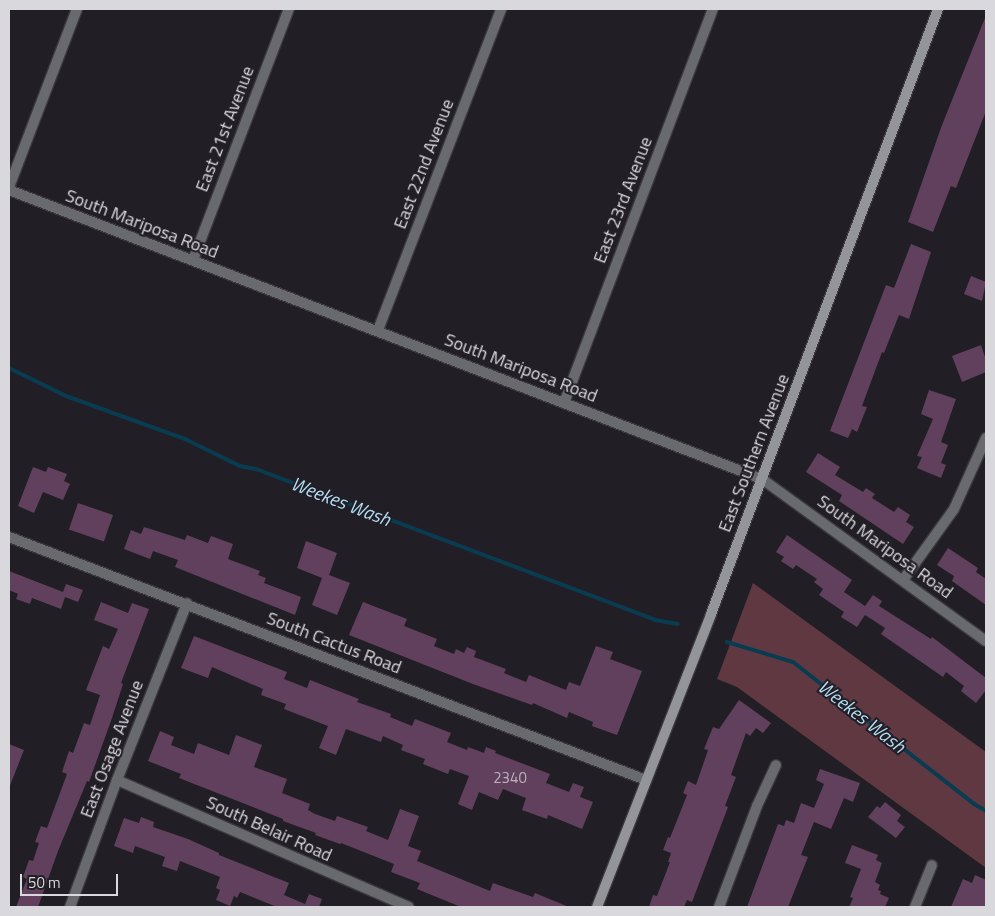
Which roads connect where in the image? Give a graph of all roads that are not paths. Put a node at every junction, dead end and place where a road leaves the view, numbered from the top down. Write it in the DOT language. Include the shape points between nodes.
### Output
graph roads {
  1 [pos="77,9"];
  2 [pos="289,9"];
  3 [pos="501,9"];
  4 [pos="713,9"];
  5 [pos="938,9"];
  6 [pos="9,189"];
  7 [pos="193,260"];
  8 [pos="378,330"];
  9 [pos="564,403"];
  10 [pos="986,438"];
  11 [pos="762,479"];
  12 [pos="9,537"];
  13 [pos="903,580"];
  14 [pos="186,603"];
  15 [pos="986,641"];
  16 [pos="776,765"];
  17 [pos="117,780"];
  18 [pos="646,780"];
  19 [pos="932,865"];
  20 [pos="70,907"];
  21 [pos="409,907"];
  22 [pos="597,907"];
  23 [pos="719,907"];
  24 [pos="915,907"];
  1 -- 6 [label="street"];
  2 -- 7 [label="street, East 21st Avenue"];
  3 -- 8 [label="street, East 22nd Avenue"];
  4 -- 9 [label="street, East 23rd Avenue"];
  5 -- 11 [label="main road, East Southern Avenue"];
  6 -- 7 [label="street, South Mariposa Road"];
  7 -- 8 [label="street, South Mariposa Road"];
  8 -- 9 [label="street, South Mariposa Road"];
  9 -- 11 [label="street, South Mariposa Road"];
  10 -- 13 [label="street" via="954,509"];
  11 -- 13 [label="street, South Mariposa Road"];
  11 -- 18 [label="main road, East Southern Avenue"];
  12 -- 14 [label="street, South Cactus Road"];
  13 -- 15 [label="street, South Mariposa Road"];
  14 -- 17 [label="street, East Osage Avenue"];
  14 -- 18 [label="street, South Cactus Road"];
  16 -- 23 [label="street"];
  17 -- 20 [label="street, East Osage Avenue"];
  17 -- 21 [label="street, South Belair Road"];
  18 -- 22 [label="main road, East Southern Avenue"];
  19 -- 24 [label="street"];
}
